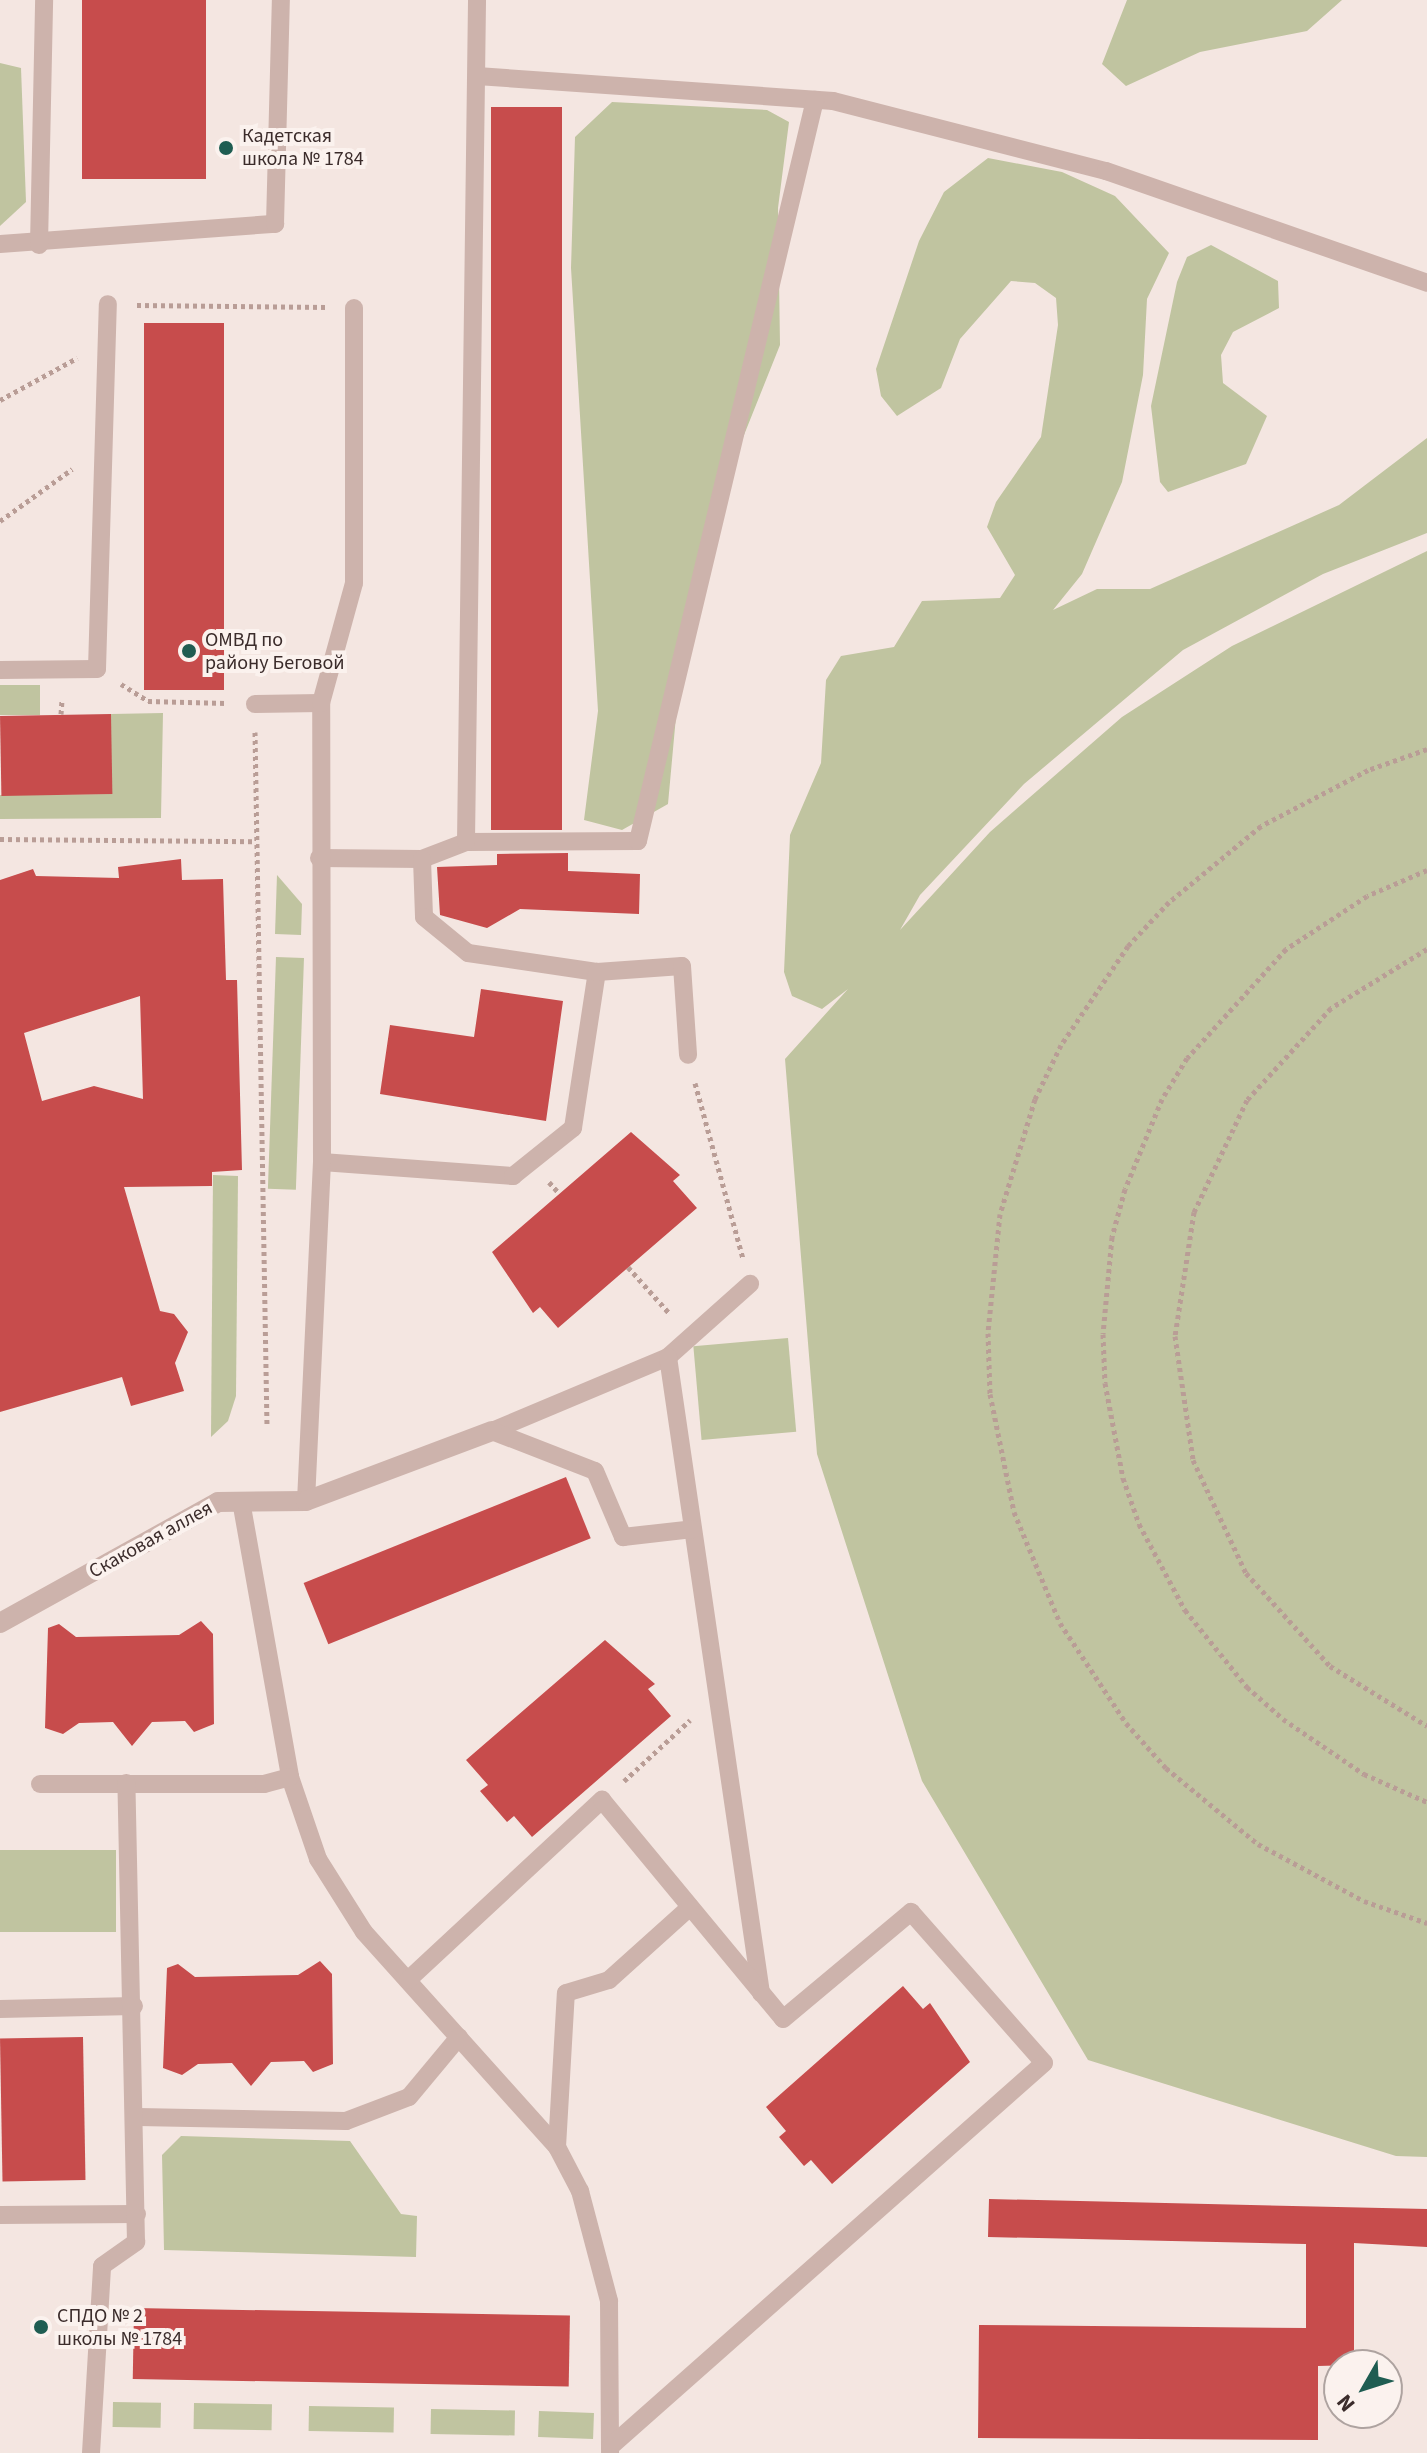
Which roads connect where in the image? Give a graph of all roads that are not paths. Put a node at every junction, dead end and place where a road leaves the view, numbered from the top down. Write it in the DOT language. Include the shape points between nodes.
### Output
graph roads {
  1 [pos="44,0"];
  2 [pos="281,0"];
  3 [pos="477,0"];
  4 [pos="477,76"];
  5 [pos="815,100"];
  6 [pos="0,244"];
  7 [pos="39,245"];
  8 [pos="1427,283"];
  9 [pos="108,304"];
  10 [pos="354,308"];
  11 [pos="0,670"];
  12 [pos="321,703"];
  13 [pos="255,704"];
  14 [pos="466,842"];
  15 [pos="319,858"];
  16 [pos="422,859"];
  17 [pos="597,972"];
  18 [pos="688,1055"];
  19 [pos="322,1162"];
  20 [pos="750,1284"];
  21 [pos="668,1357"];
  22 [pos="492,1431"];
  23 [pos="241,1501"];
  24 [pos="306,1501"];
  25 [pos="693,1529"];
  26 [pos="0,1623"];
  27 [pos="290,1777"];
  28 [pos="126,1783"];
  29 [pos="40,1784"];
  30 [pos="690,1907"];
  31 [pos="408,1980"];
  32 [pos="761,1993"];
  33 [pos="134,2006"];
  34 [pos="0,2009"];
  35 [pos="459,2037"];
  36 [pos="138,2117"];
  37 [pos="557,2147"];
  38 [pos="137,2214"];
  39 [pos="0,2215"];
  40 [pos="610,2450"];
  41 [pos="91,2453"];
  1 -- 7 [label="lane"];
  2 -- 7 [label="lane" via="275,224"];
  3 -- 4 [label="lane"];
  4 -- 5 [label="lane"];
  4 -- 14 [label="lane"];
  5 -- 8 [label="lane" via="1106,171"];
  5 -- 14 [label="lane" via="638,841"];
  6 -- 7 [label="lane"];
  9 -- 11 [label="lane" via="97,669"];
  10 -- 12 [label="lane" via="354,583"];
  12 -- 13 [label="lane"];
  12 -- 15 [label="lane"];
  14 -- 16 [label="lane"];
  15 -- 16 [label="lane"];
  15 -- 19 [label="lane"];
  16 -- 17 [label="lane" via="424,917 468,953"];
  17 -- 18 [label="lane" via="682,966"];
  17 -- 19 [label="lane" via="573,1128 513,1176"];
  19 -- 24 [label="lane"];
  20 -- 21 [label="lane"];
  21 -- 22 [label="lane"];
  21 -- 25 [label="lane"];
  22 -- 24 [label="street, Скаковая аллея"];
  22 -- 25 [label="lane" via="595,1471 623,1537"];
  23 -- 24 [label="street, Скаковая аллея"];
  23 -- 26 [label="street, Скаковая аллея" via="218,1502"];
  23 -- 27 [label="lane"];
  25 -- 32 [label="lane"];
  27 -- 28 [label="lane" via="264,1784"];
  27 -- 31 [label="lane" via="318,1859 338,1897"];
  28 -- 29 [label="lane"];
  28 -- 33 [label="lane"];
  30 -- 31 [label="lane" via="602,1800"];
  30 -- 32 [label="lane"];
  30 -- 37 [label="lane" via="609,1980 566,1993"];
  31 -- 35 [label="lane"];
  32 -- 40 [label="lane" via="783,2019 911,1912 1044,2063"];
  33 -- 34 [label="lane"];
  33 -- 36 [label="lane"];
  35 -- 36 [label="lane" via="409,2097 346,2121"];
  35 -- 37 [label="lane"];
  36 -- 38 [label="lane"];
  37 -- 40 [label="lane" via="590,2221 609,2301"];
  38 -- 39 [label="lane"];
  38 -- 41 [label="lane" via="136,2242 102,2266"];
}
